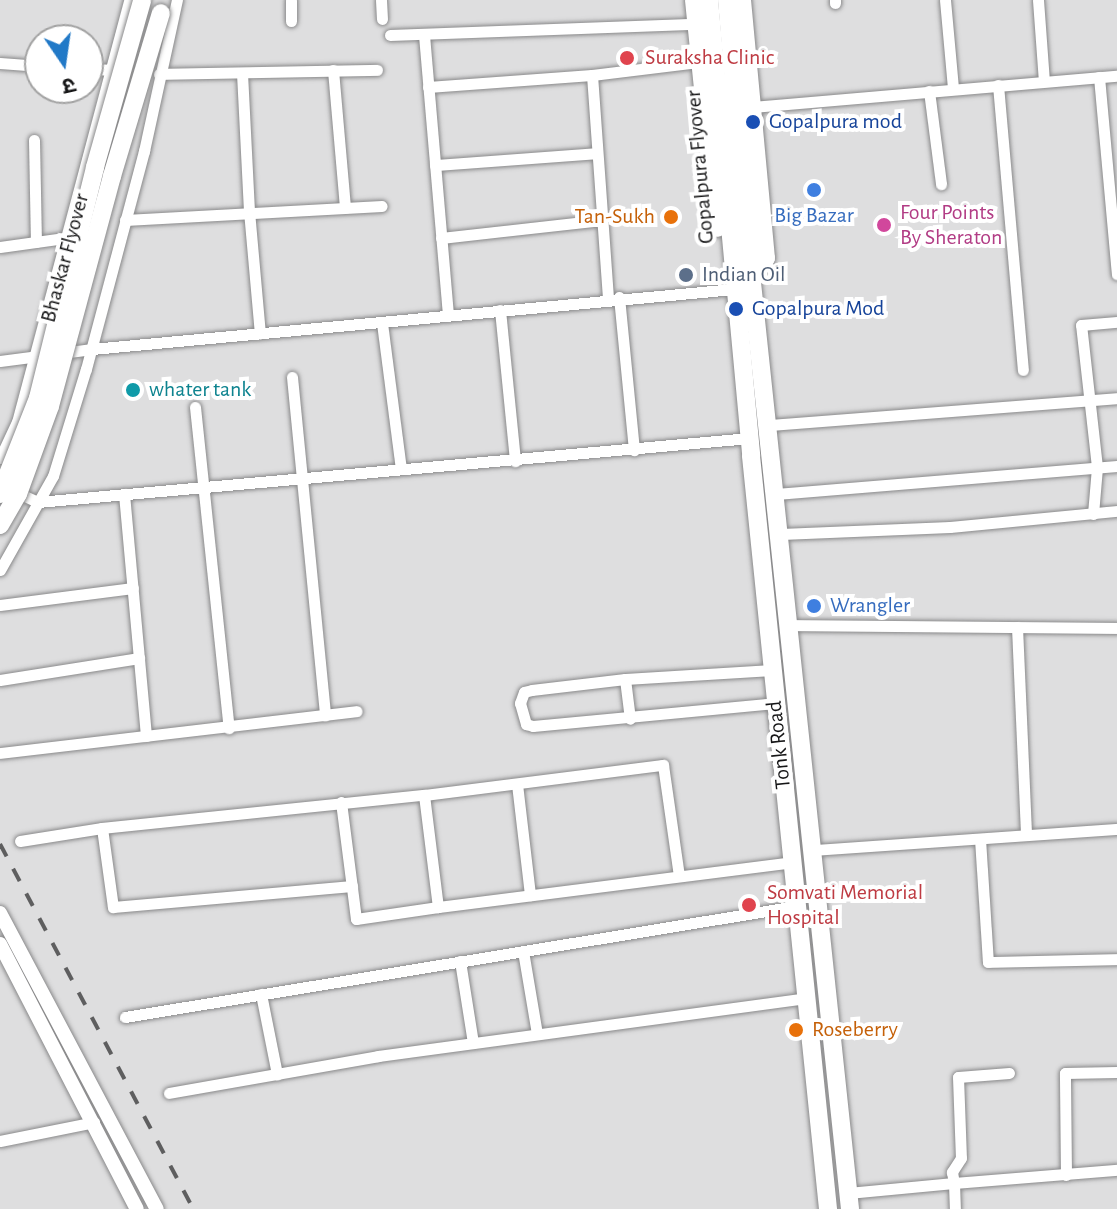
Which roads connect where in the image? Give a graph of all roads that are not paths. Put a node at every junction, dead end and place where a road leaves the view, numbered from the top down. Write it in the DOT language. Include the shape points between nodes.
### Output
graph roads {
  1 [pos="129,0"];
  2 [pos="142,0"];
  3 [pos="177,0"];
  4 [pos="291,0"];
  5 [pos="381,0"];
  6 [pos="694,0"];
  7 [pos="709,0"];
  8 [pos="727,0"];
  9 [pos="742,0"];
  10 [pos="945,0"];
  11 [pos="1038,0"];
  12 [pos="164,7"];
  13 [pos="382,19"];
  14 [pos="291,21"];
  15 [pos="696,24"];
  16 [pos="390,35"];
  17 [pos="424,35"];
  18 [pos="698,62"];
  19 [pos="0,63"];
  20 [pos="24,65"];
  21 [pos="104,70"];
  22 [pos="111,70"];
  23 [pos="333,70"];
  24 [pos="377,70"];
  25 [pos="242,73"];
  26 [pos="159,74"];
  27 [pos="592,75"];
  28 [pos="1117,76"];
  29 [pos="1099,77"];
  30 [pos="1044,81"];
  31 [pos="998,85"];
  32 [pos="428,87"];
  33 [pos="953,88"];
  34 [pos="929,91"];
  35 [pos="752,107"];
  36 [pos="34,140"];
  37 [pos="597,153"];
  38 [pos="435,165"];
  39 [pos="1113,174"];
  40 [pos="941,184"];
  41 [pos="382,206"];
  42 [pos="345,207"];
  43 [pos="249,211"];
  44 [pos="125,220"];
  45 [pos="602,220"];
  46 [pos="737,226"];
  47 [pos="1115,231"];
  48 [pos="64,238"];
  49 [pos="441,238"];
  50 [pos="36,242"];
  51 [pos="0,247"];
  52 [pos="1117,274"];
  53 [pos="753,277"];
  54 [pos="734,285"];
  55 [pos="614,298"];
  56 [pos="500,310"];
  57 [pos="448,315"];
  58 [pos="1117,322"];
  59 [pos="382,323"];
  60 [pos="260,334"];
  61 [pos="92,349"];
  62 [pos="33,356"];
  63 [pos="0,361"];
  64 [pos="1023,370"];
  65 [pos="292,377"];
  66 [pos="1117,398"];
  67 [pos="1090,401"];
  68 [pos="195,407"];
  69 [pos="769,425"];
  70 [pos="749,438"];
  71 [pos="4,442"];
  72 [pos="634,450"];
  73 [pos="0,458"];
  74 [pos="515,461"];
  75 [pos="1117,466"];
  76 [pos="1097,467"];
  77 [pos="401,469"];
  78 [pos="301,478"];
  79 [pos="0,485"];
  80 [pos="205,488"];
  81 [pos="0,494"];
  82 [pos="124,494"];
  83 [pos="776,494"];
  84 [pos="38,502"];
  85 [pos="1117,511"];
  86 [pos="1093,514"];
  87 [pos="0,525"];
  88 [pos="781,534"];
  89 [pos="0,570"];
  90 [pos="133,588"];
  91 [pos="0,605"];
  92 [pos="767,624"];
  93 [pos="791,625"];
  94 [pos="1017,627"];
  95 [pos="1117,628"];
  96 [pos="139,658"];
  97 [pos="772,670"];
  98 [pos="625,679"];
  99 [pos="0,680"];
  100 [pos="775,703"];
  101 [pos="357,711"];
  102 [pos="325,715"];
  103 [pos="630,719"];
  104 [pos="229,728"];
  105 [pos="146,736"];
  106 [pos="0,753"];
  107 [pos="517,784"];
  108 [pos="424,795"];
  109 [pos="341,802"];
  110 [pos="102,828"];
  111 [pos="1117,829"];
  112 [pos="1026,835"];
  113 [pos="980,839"];
  114 [pos="20,841"];
  115 [pos="814,850"];
  116 [pos="792,862"];
  117 [pos="679,876"];
  118 [pos="352,886"];
  119 [pos="530,895"];
  120 [pos="796,906"];
  121 [pos="438,907"];
  122 [pos="0,913"];
  123 [pos="0,944"];
  124 [pos="523,951"];
  125 [pos="1117,959"];
  126 [pos="460,961"];
  127 [pos="261,994"];
  128 [pos="806,998"];
  129 [pos="125,1017"];
  130 [pos="537,1034"];
  131 [pos="473,1043"];
  132 [pos="1117,1072"];
  133 [pos="1009,1073"];
  134 [pos="277,1074"];
  135 [pos="169,1093"];
  136 [pos="94,1122"];
  137 [pos="0,1141"];
  138 [pos="1117,1170"];
  139 [pos="1066,1175"];
  140 [pos="954,1183"];
  141 [pos="849,1201"];
  142 [pos="137,1209"];
  143 [pos="157,1209"];
  144 [pos="828,1209"];
  145 [pos="955,1209"];
  1 -- 22 [label="street"];
  2 -- 81 [label="main road, Bhaskar Flyover, bridge" via="38,398"];
  3 -- 26 [label="street"];
  4 -- 14 [label="street"];
  5 -- 13 [label="street"];
  6 -- 15 [label="main road"];
  7 -- 46 [label="main road, Gopalpura Flyover"];
  8 -- 46 [label="main road, Gopalpura Flyover"];
  9 -- 35 [label="main road"];
  10 -- 33 [label="street"];
  11 -- 30 [label="street"];
  12 -- 87 [label="main road, Bhaskar Flyover, bridge" via="50,406 18,494"];
  15 -- 17 [label="street"];
  15 -- 18 [label="main road"];
  16 -- 17 [label="street"];
  17 -- 32 [label="street"];
  18 -- 27 [label="street"];
  18 -- 54 [label="main road" via="721,265"];
  19 -- 20 [label="street"];
  21 -- 22 [label="street"];
  22 -- 48 [label="street"];
  23 -- 24 [label="street"];
  23 -- 25 [label="street"];
  23 -- 42 [label="street"];
  25 -- 26 [label="street"];
  25 -- 43 [label="street"];
  26 -- 44 [label="street"];
  27 -- 32 [label="street"];
  27 -- 37 [label="street"];
  28 -- 29 [label="street"];
  29 -- 30 [label="street"];
  29 -- 39 [label="street"];
  30 -- 31 [label="street"];
  31 -- 33 [label="street"];
  31 -- 64 [label="street"];
  32 -- 38 [label="street"];
  33 -- 34 [label="street"];
  34 -- 35 [label="street"];
  34 -- 40 [label="street"];
  35 -- 53 [label="main road" via="766,258"];
  36 -- 50 [label="street"];
  37 -- 38 [label="street"];
  37 -- 45 [label="street"];
  38 -- 49 [label="street"];
  39 -- 47 [label="street"];
  41 -- 42 [label="street"];
  42 -- 43 [label="street"];
  43 -- 44 [label="street"];
  43 -- 60 [label="street"];
  44 -- 61 [label="street"];
  45 -- 49 [label="street"];
  45 -- 55 [label="street"];
  46 -- 53 [label="main road, Gopalpura Flyover"];
  46 -- 54 [label="main road, Gopalpura Flyover"];
  47 -- 52 [label="street"];
  48 -- 50 [label="street"];
  48 -- 62 [label="street"];
  49 -- 57 [label="street"];
  50 -- 51 [label="street"];
  53 -- 69 [label="main road, Tonk Road"];
  54 -- 55 [label="street"];
  54 -- 70 [label="main road, Tonk Road"];
  55 -- 56 [label="street"];
  55 -- 72 [label="street"];
  56 -- 57 [label="street"];
  56 -- 74 [label="street"];
  57 -- 59 [label="street"];
  58 -- 67 [label="street" via="1081,325"];
  59 -- 60 [label="street"];
  59 -- 77 [label="street"];
  60 -- 61 [label="street"];
  61 -- 62 [label="street"];
  61 -- 84 [label="street" via="53,476"];
  62 -- 63 [label="street"];
  62 -- 71 [label="street" via="17,422"];
  65 -- 78 [label="street"];
  66 -- 67 [label="street"];
  67 -- 69 [label="street"];
  67 -- 76 [label="street"];
  68 -- 80 [label="street"];
  69 -- 83 [label="main road, Tonk Road"];
  70 -- 72 [label="street"];
  70 -- 92 [label="main road, Tonk Road"];
  71 -- 73 [label="street"];
  72 -- 74 [label="street"];
  74 -- 77 [label="street"];
  75 -- 76 [label="street"];
  76 -- 83 [label="street"];
  76 -- 86 [label="street"];
  77 -- 78 [label="street"];
  78 -- 80 [label="street"];
  78 -- 102 [label="street"];
  79 -- 84 [label="street"];
  80 -- 82 [label="street"];
  80 -- 104 [label="street"];
  82 -- 84 [label="street"];
  82 -- 90 [label="street"];
  83 -- 88 [label="main road, Tonk Road"];
  84 -- 89 [label="street"];
  85 -- 86 [label="street"];
  86 -- 88 [label="street"];
  88 -- 93 [label="main road, Tonk Road"];
  90 -- 91 [label="street"];
  90 -- 96 [label="street"];
  92 -- 93 [label="street"];
  92 -- 97 [label="main road, Tonk Road"];
  93 -- 94 [label="street"];
  93 -- 115 [label="main road, Tonk Road"];
  94 -- 95 [label="street"];
  94 -- 112 [label="street"];
  96 -- 99 [label="street"];
  96 -- 105 [label="street"];
  97 -- 98 [label="street"];
  97 -- 100 [label="main road, Tonk Road"];
  98 -- 103 [label="street"];
  98 -- 103 [label="street" via="532,690 524,692 520,703 526,724 533,726"];
  100 -- 103 [label="street"];
  100 -- 116 [label="main road, Tonk Road"];
  101 -- 102 [label="street"];
  102 -- 104 [label="street"];
  104 -- 105 [label="street"];
  105 -- 106 [label="street"];
  107 -- 108 [label="street"];
  107 -- 117 [label="street" via="663,765"];
  107 -- 119 [label="street"];
  108 -- 109 [label="street"];
  108 -- 121 [label="street"];
  109 -- 110 [label="street"];
  109 -- 118 [label="street"];
  110 -- 114 [label="street"];
  110 -- 118 [label="street" via="113,907"];
  111 -- 112 [label="street"];
  112 -- 113 [label="street"];
  113 -- 115 [label="street"];
  113 -- 125 [label="street" via="988,962"];
  115 -- 141 [label="main road, Tonk Road"];
  116 -- 117 [label="street"];
  116 -- 120 [label="main road, Tonk Road"];
  117 -- 119 [label="street"];
  118 -- 121 [label="street" via="356,919"];
  119 -- 121 [label="street"];
  120 -- 124 [label="street"];
  120 -- 128 [label="main road, Tonk Road"];
  122 -- 143 [label="street"];
  123 -- 136 [label="street"];
  124 -- 126 [label="street"];
  124 -- 130 [label="street"];
  126 -- 127 [label="street"];
  126 -- 131 [label="street"];
  127 -- 129 [label="street"];
  127 -- 134 [label="street"];
  128 -- 130 [label="street"];
  128 -- 144 [label="main road, Tonk Road"];
  130 -- 131 [label="street"];
  131 -- 134 [label="street"];
  132 -- 139 [label="street" via="1065,1073"];
  133 -- 140 [label="street" via="958,1077 961,1158 952,1172"];
  134 -- 135 [label="street"];
  136 -- 137 [label="street"];
  136 -- 142 [label="street"];
  138 -- 139 [label="street"];
  139 -- 140 [label="street"];
  140 -- 141 [label="street"];
  140 -- 145 [label="street"];
}
